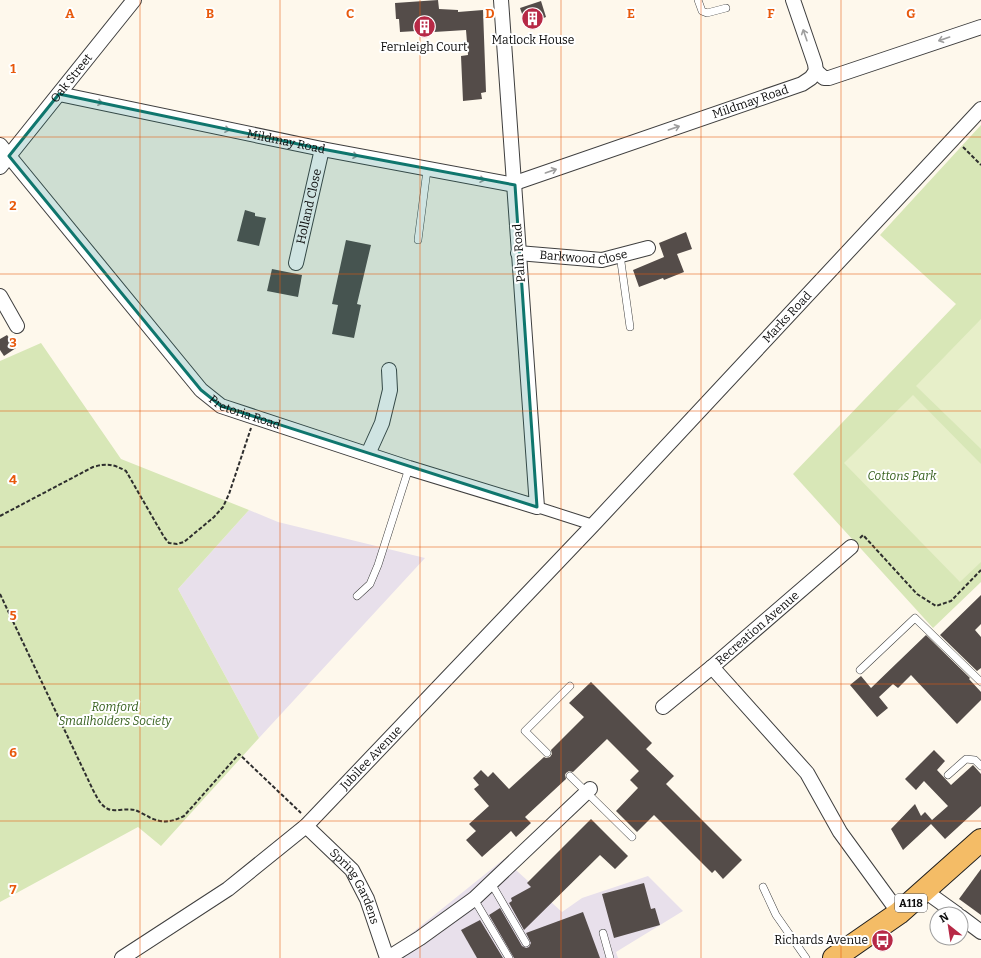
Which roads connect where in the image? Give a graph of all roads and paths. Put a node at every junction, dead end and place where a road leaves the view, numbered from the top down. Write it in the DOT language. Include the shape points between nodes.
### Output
graph roads {
  1 [pos="134,0"];
  2 [pos="501,0"];
  3 [pos="698,0"];
  4 [pos="793,0"];
  5 [pos="726,8"];
  6 [pos="981,27"];
  7 [pos="816,71"];
  8 [pos="59,94"];
  9 [pos="981,109"];
  10 [pos="954,138"];
  11 [pos="0,144"];
  12 [pos="322,149"];
  13 [pos="9,156"];
  14 [pos="981,165"];
  15 [pos="0,167"];
  16 [pos="427,170"];
  17 [pos="515,184"];
  18 [pos="418,240"];
  19 [pos="648,248"];
  20 [pos="518,253"];
  21 [pos="620,255"];
  22 [pos="296,263"];
  23 [pos="0,296"];
  24 [pos="17,326"];
  25 [pos="630,327"];
  26 [pos="389,370"];
  27 [pos="255,417"];
  28 [pos="368,454"];
  29 [pos="409,468"];
  30 [pos="536,507"];
  31 [pos="0,516"];
  32 [pos="593,525"];
  33 [pos="850,547"];
  34 [pos="981,570"];
  35 [pos="0,594"];
  36 [pos="357,596"];
  37 [pos="712,667"];
  38 [pos="860,670"];
  39 [pos="981,682"];
  40 [pos="570,686"];
  41 [pos="663,707"];
  42 [pos="547,753"];
  43 [pos="981,766"];
  44 [pos="948,775"];
  45 [pos="570,776"];
  46 [pos="588,791"];
  47 [pos="308,824"];
  48 [pos="632,837"];
  49 [pos="981,840"];
  50 [pos="491,883"];
  51 [pos="763,887"];
  52 [pos="925,891"];
  53 [pos="474,899"];
  54 [pos="945,906"];
  55 [pos="898,913"];
  56 [pos="969,923"];
  57 [pos="981,932"];
  58 [pos="603,933"];
  59 [pos="526,943"];
  60 [pos="845,955"];
  61 [pos="128,956"];
  62 [pos="388,958"];
  63 [pos="509,958"];
  64 [pos="610,958"];
  65 [pos="806,958"];
  1 -- 8 [label="street, Oak Street"];
  2 -- 17 [label="street, Palm Road"];
  3 -- 5 [label="lane" via="702,11 707,13"];
  7 -- 4 [label="street, one-way"];
  6 -- 7 [label="street, one-way" via="829,78 824,78"];
  17 -- 7 [label="street, Mildmay Road, one-way" via="802,84"];
  8 -- 12 [label="street, Mildmay Road, one-way"];
  8 -- 13 [label="street, Oak Street"];
  9 -- 10 [label="street, Marks Road"];
  10 -- 14 [label="path"];
  10 -- 32 [label="street, Marks Road"];
  11 -- 13 [label="street, Pretoria Road"];
  12 -- 16 [label="street, Mildmay Road, one-way"];
  12 -- 22 [label="street, Holland Close"];
  13 -- 15 [label="street, Oak Street"];
  13 -- 27 [label="street, Pretoria Road" via="201,390 221,406"];
  16 -- 17 [label="street, Mildmay Road, one-way"];
  16 -- 18 [label="lane"];
  17 -- 20 [label="street, Palm Road"];
  19 -- 21 [label="street, Barkwood Close"];
  20 -- 21 [label="street, Barkwood Close" via="602,260"];
  20 -- 30 [label="street, Palm Road"];
  21 -- 25 [label="lane"];
  23 -- 24 [label="street"];
  26 -- 28 [label="street" via="390,390 382,423"];
  27 -- 28 [label="street, Pretoria Road"];
  27 -- 31 [label="path" via="223,507 184,542 169,543 126,471 115,465 93,467"];
  28 -- 29 [label="street, Pretoria Road"];
  29 -- 30 [label="street, Pretoria Road"];
  29 -- 36 [label="lane" via="378,565 370,584"];
  30 -- 32 [label="street, Pretoria Road"];
  32 -- 47 [label="street, Jubilee Avenue"];
  33 -- 34 [label="path" via="863,535 918,594 936,606 951,601"];
  33 -- 37 [label="street, Recreation Avenue"];
  35 -- 47 [label="path" via="101,804 109,809 136,810 162,822 174,821 184,816 239,754"];
  37 -- 41 [label="street, Recreation Avenue"];
  37 -- 55 [label="street" via="807,773 840,832"];
  38 -- 39 [label="lane" via="915,618"];
  40 -- 42 [label="lane" via="525,731"];
  43 -- 44 [label="lane" via="975,760 966,759"];
  45 -- 46 [label="lane"];
  46 -- 48 [label="lane"];
  46 -- 50 [label="street"];
  47 -- 61 [label="street, Jubilee Avenue" via="228,889"];
  47 -- 62 [label="street, Spring Gardens" via="352,870 367,899"];
  49 -- 52 [label="main road, A118"];
  50 -- 53 [label="street"];
  50 -- 59 [label="lane"];
  51 -- 65 [label="lane" via="776,915"];
  52 -- 54 [label="street"];
  52 -- 55 [label="main road, A118"];
  53 -- 62 [label="street"];
  53 -- 63 [label="lane"];
  55 -- 60 [label="main road, A118"];
  56 -- 57 [label="street"];
  58 -- 64 [label="lane"];
}
